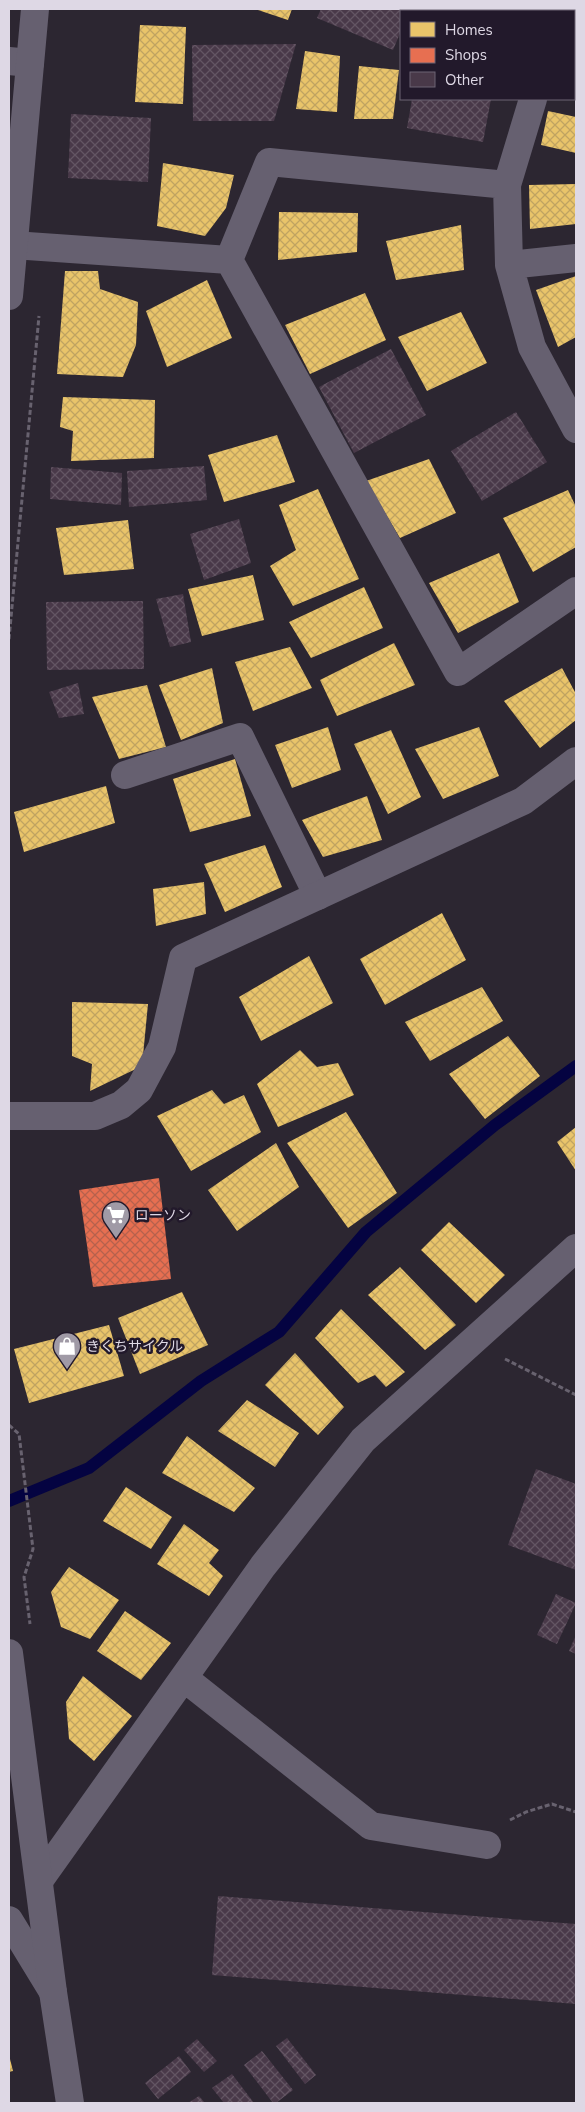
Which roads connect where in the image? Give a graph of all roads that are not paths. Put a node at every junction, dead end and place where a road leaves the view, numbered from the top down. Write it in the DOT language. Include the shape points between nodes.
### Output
graph roads {
  1 [pos="35,9"];
  2 [pos="20,62"];
  3 [pos="533,100"];
  4 [pos="507,185"];
  5 [pos="13,245"];
  6 [pos="576,258"];
  7 [pos="230,260"];
  8 [pos="510,264"];
  9 [pos="9,296"];
  10 [pos="576,429"];
  11 [pos="576,591"];
  12 [pos="576,761"];
  13 [pos="125,775"];
  14 [pos="318,896"];
  15 [pos="9,1116"];
  16 [pos="576,1248"];
  17 [pos="9,1653"];
  18 [pos="184,1678"];
  19 [pos="487,1846"];
  20 [pos="39,1881"];
  21 [pos="9,1920"];
  22 [pos="53,1992"];
  23 [pos="70,2103"];
  1 -- 2 [label="street"];
  2 -- 5 [label="street"];
  3 -- 4 [label="street"];
  4 -- 7 [label="street" via="269,162"];
  4 -- 8 [label="street"];
  5 -- 7 [label="street"];
  5 -- 9 [label="street"];
  6 -- 8 [label="street"];
  7 -- 11 [label="street" via="458,672"];
  8 -- 10 [label="street" via="532,347"];
  12 -- 14 [label="street" via="523,802"];
  13 -- 14 [label="street" via="240,737"];
  14 -- 15 [label="street" via="183,958 162,1047 139,1090 121,1105 95,1116"];
  16 -- 18 [label="street" via="363,1440 263,1566"];
  17 -- 20 [label="street"];
  18 -- 19 [label="street" via="371,1826"];
  18 -- 20 [label="street"];
  20 -- 22 [label="street"];
  21 -- 22 [label="street"];
  22 -- 23 [label="street"];
}
